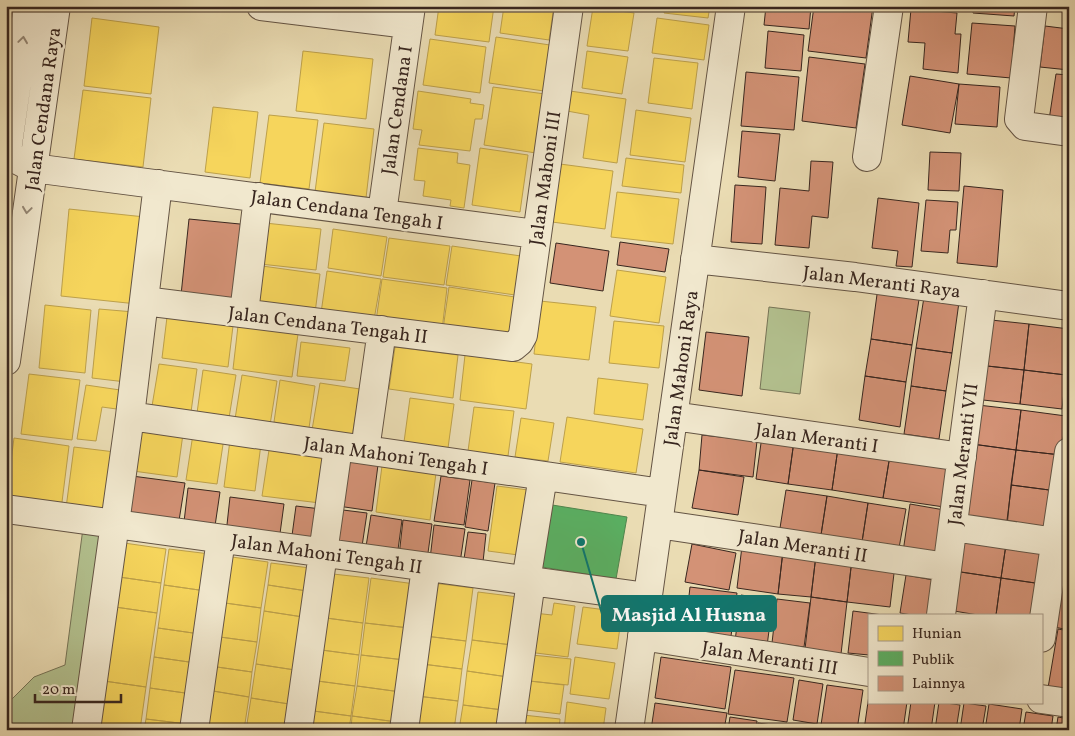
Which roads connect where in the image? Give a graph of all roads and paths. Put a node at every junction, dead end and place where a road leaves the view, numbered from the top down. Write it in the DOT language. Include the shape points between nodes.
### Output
graph roads {
  1 [pos="28,6"];
  2 [pos="56,6"];
  3 [pos="261,6"];
  4 [pos="569,6"];
  5 [pos="731,6"];
  6 [pos="889,6"];
  7 [pos="1033,6"];
  8 [pos="409,15"];
  9 [pos="1069,132"];
  10 [pos="6,155"];
  11 [pos="867,157"];
  12 [pos="34,168"];
  13 [pos="158,184"];
  14 [pos="258,197"];
  15 [pos="382,214"];
  16 [pos="536,234"];
  17 [pos="695,259"];
  18 [pos="983,294"];
  19 [pos="144,301"];
  20 [pos="1069,306"];
  21 [pos="244,313"];
  22 [pos="382,330"];
  23 [pos="513,347"];
  24 [pos="6,360"];
  25 [pos="130,416"];
  26 [pos="673,416"];
  27 [pos="338,447"];
  28 [pos="365,450"];
  29 [pos="1069,452"];
  30 [pos="962,457"];
  31 [pos="543,476"];
  32 [pos="662,493"];
  33 [pos="6,509"];
  34 [pos="114,524"];
  35 [pos="658,524"];
  36 [pos="953,527"];
  37 [pos="221,539"];
  38 [pos="1062,543"];
  39 [pos="323,553"];
  40 [pos="426,567"];
  41 [pos="948,567"];
  42 [pos="529,581"];
  43 [pos="647,597"];
  44 [pos="941,614"];
  45 [pos="1042,633"];
  46 [pos="642,636"];
  47 [pos="868,672"];
  48 [pos="1042,699"];
  49 [pos="1069,703"];
  50 [pos="86,730"];
  51 [pos="194,730"];
  52 [pos="298,730"];
  53 [pos="404,730"];
  54 [pos="510,730"];
  55 [pos="629,730"];
  10 -- 1 [label="street, Jalan Cendana Raya, one-way"];
  2 -- 12 [label="street, Jalan Cendana Raya"];
  3 -- 8 [label="street"];
  4 -- 16 [label="street, Jalan Mahoni III"];
  5 -- 17 [label="street, Jalan Mahoni Raya"];
  6 -- 11 [label="street"];
  7 -- 9 [label="street" via="1018,120 1025,126"];
  8 -- 15 [label="street, Jalan Cendana I"];
  10 -- 12 [label="street"];
  12 -- 13 [label="street, Jalan Cendana Tengah I"];
  12 -- 24 [label="street, Jalan Cendana Raya, one-way"];
  13 -- 14 [label="street, Jalan Cendana Tengah I"];
  13 -- 19 [label="street"];
  14 -- 15 [label="street, Jalan Cendana Tengah I"];
  14 -- 21 [label="street"];
  15 -- 16 [label="street, Jalan Cendana Tengah I"];
  16 -- 23 [label="street, Jalan Mahoni III" via="523,335"];
  17 -- 18 [label="street, Jalan Meranti Raya"];
  17 -- 26 [label="street, Jalan Mahoni Raya"];
  18 -- 20 [label="street, Jalan Meranti Raya"];
  18 -- 30 [label="street, Jalan Meranti VII"];
  19 -- 21 [label="street, Jalan Cendana Tengah II"];
  19 -- 25 [label="street"];
  21 -- 22 [label="street, Jalan Cendana Tengah II"];
  22 -- 23 [label="street, Jalan Cendana Tengah II"];
  22 -- 28 [label="street"];
  25 -- 27 [label="street, Jalan Mahoni Tengah I"];
  25 -- 34 [label="street"];
  26 -- 30 [label="street, Jalan Meranti I"];
  26 -- 32 [label="street, Jalan Mahoni Raya"];
  27 -- 28 [label="street, Jalan Mahoni Tengah I"];
  27 -- 39 [label="street"];
  28 -- 31 [label="street, Jalan Mahoni Tengah I"];
  29 -- 38 [label="street"];
  30 -- 36 [label="street, Jalan Meranti VII"];
  31 -- 32 [label="street, Jalan Mahoni Tengah I"];
  31 -- 42 [label="street"];
  32 -- 35 [label="street, Jalan Mahoni Raya"];
  33 -- 34 [label="street, Jalan Mahoni Tengah II"];
  34 -- 37 [label="street, Jalan Mahoni Tengah II"];
  34 -- 50 [label="street"];
  35 -- 41 [label="street, Jalan Meranti II"];
  35 -- 43 [label="street, Jalan Mahoni Raya"];
  36 -- 38 [label="street"];
  36 -- 41 [label="street, Jalan Meranti VII"];
  37 -- 39 [label="street, Jalan Mahoni Tengah II"];
  37 -- 51 [label="street"];
  38 -- 45 [label="street"];
  39 -- 40 [label="street, Jalan Mahoni Tengah II"];
  39 -- 52 [label="street"];
  40 -- 42 [label="street, Jalan Mahoni Tengah II"];
  40 -- 53 [label="street"];
  41 -- 44 [label="street, Jalan Meranti VII"];
  42 -- 43 [label="street, Jalan Mahoni Tengah II"];
  42 -- 54 [label="street"];
  43 -- 46 [label="street, Jalan Mahoni Raya"];
  46 -- 47 [label="street, Jalan Meranti III"];
  46 -- 55 [label="street, Jalan Mahoni Raya"];
  48 -- 49 [label="street"];
}
